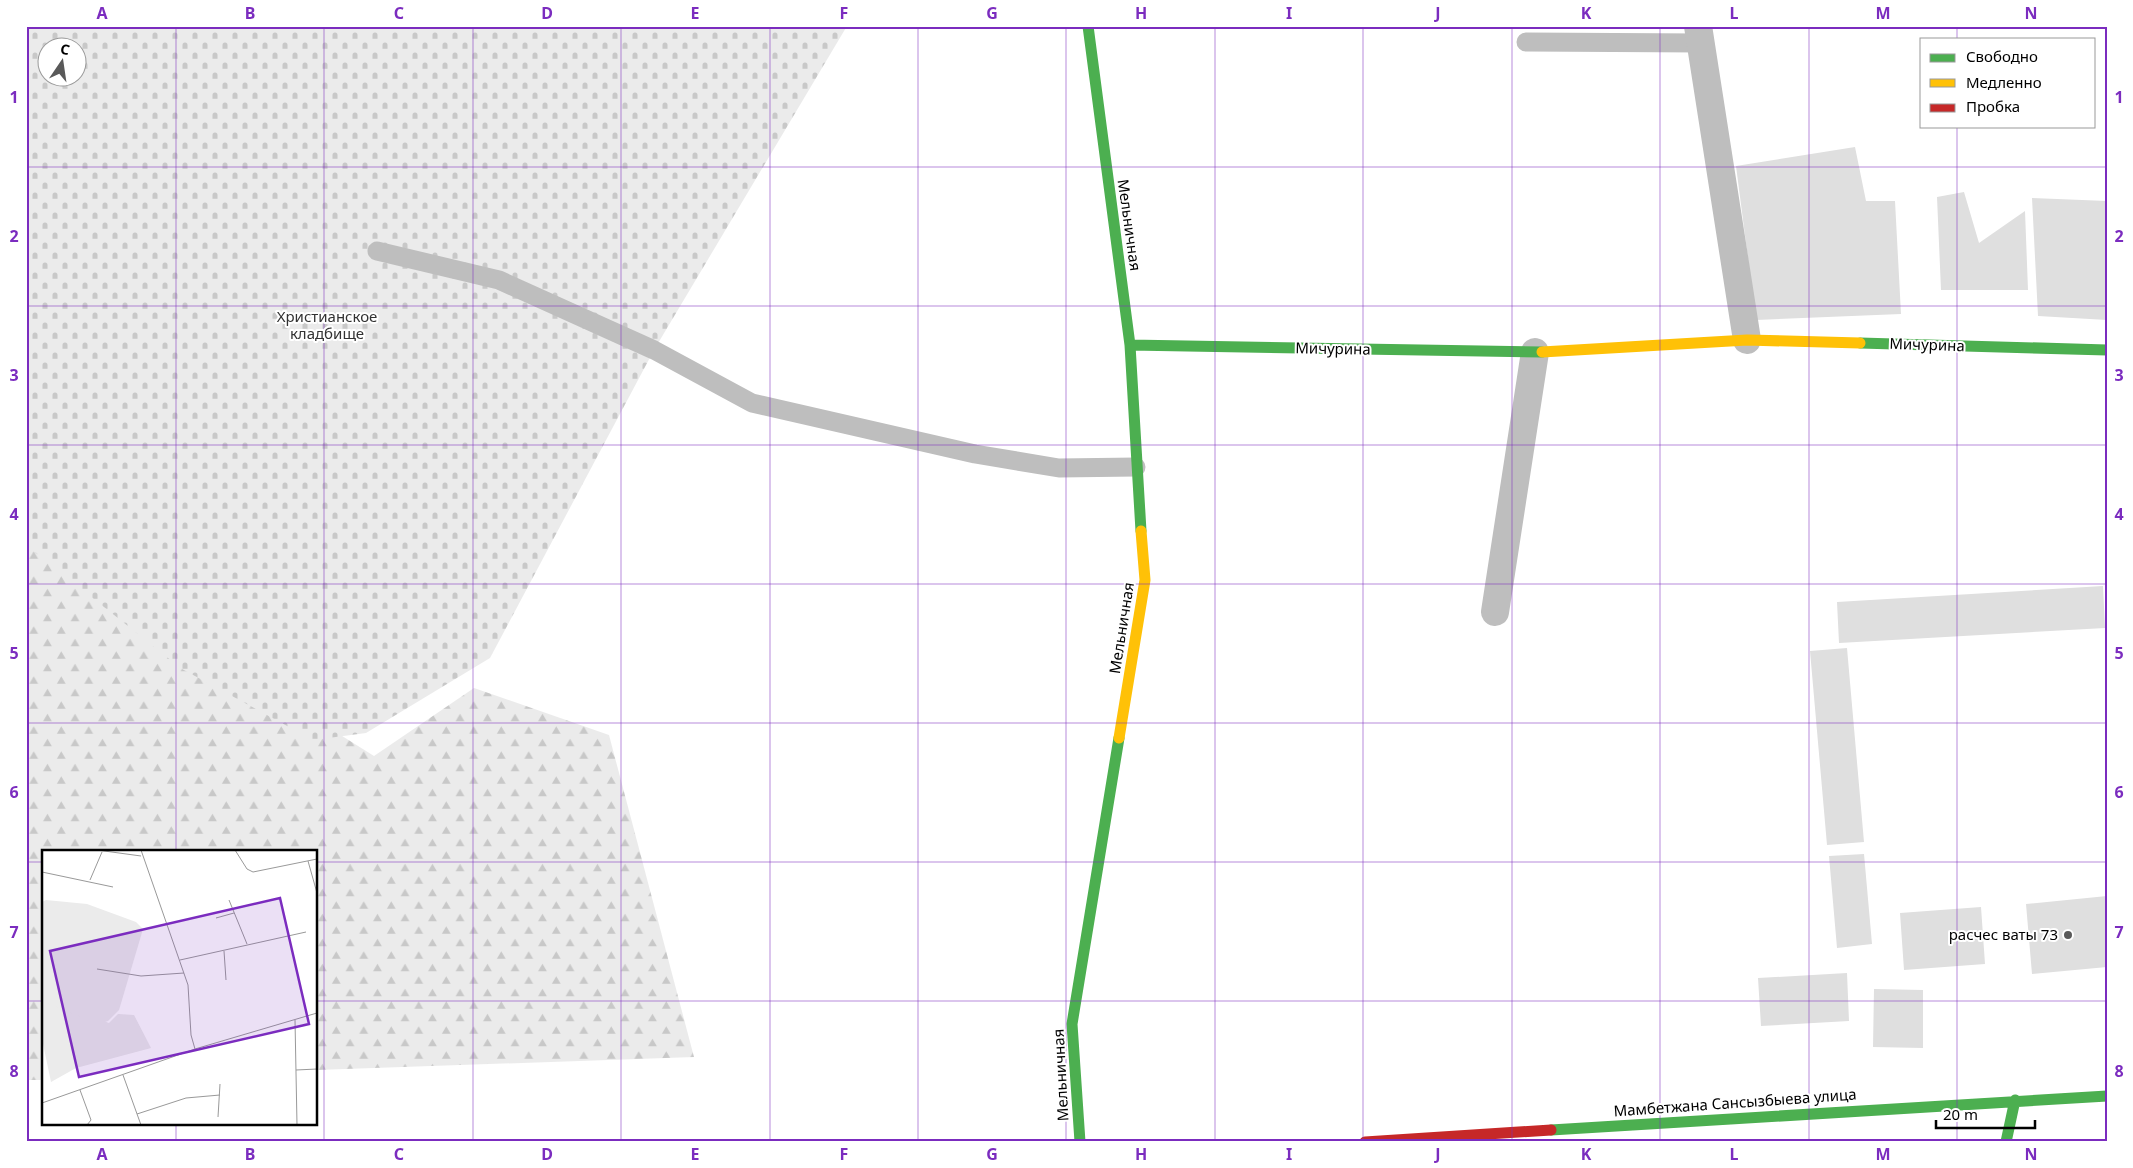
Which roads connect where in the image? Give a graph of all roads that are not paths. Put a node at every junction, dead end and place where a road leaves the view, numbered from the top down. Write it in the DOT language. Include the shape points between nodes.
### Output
graph roads {
  1 [pos="1088,26"];
  2 [pos="1699,34"];
  3 [pos="1526,42"];
  4 [pos="377,251"];
  5 [pos="1747,340"];
  6 [pos="1130,345"];
  7 [pos="2107,350"];
  8 [pos="1535,352"];
  9 [pos="1136,467"];
  10 [pos="1495,612"];
  11 [pos="2107,1096"];
  12 [pos="2015,1100"];
  13 [pos="1080,1142"];
  14 [pos="1364,1142"];
  15 [pos="2006,1142"];
  1 -- 6 [label="street, Мельничная"];
  2 -- 3 [label="lane"];
  2 -- 5 [label="street"];
  4 -- 9 [label="lane" via="499,280 654,350 752,403 975,454 1058,468"];
  5 -- 7 [label="street, Мичурина"];
  5 -- 8 [label="street, Мичурина"];
  6 -- 8 [label="street, Мичурина"];
  6 -- 9 [label="street, Мельничная"];
  8 -- 10 [label="street"];
  9 -- 13 [label="street, Мельничная" via="1145,580 1072,1024"];
  11 -- 12 [label="street, Мамбетжана Сансызбыева улица"];
  12 -- 14 [label="street, Мамбетжана Сансызбыева улица"];
  12 -- 15 [label="street"];
}
